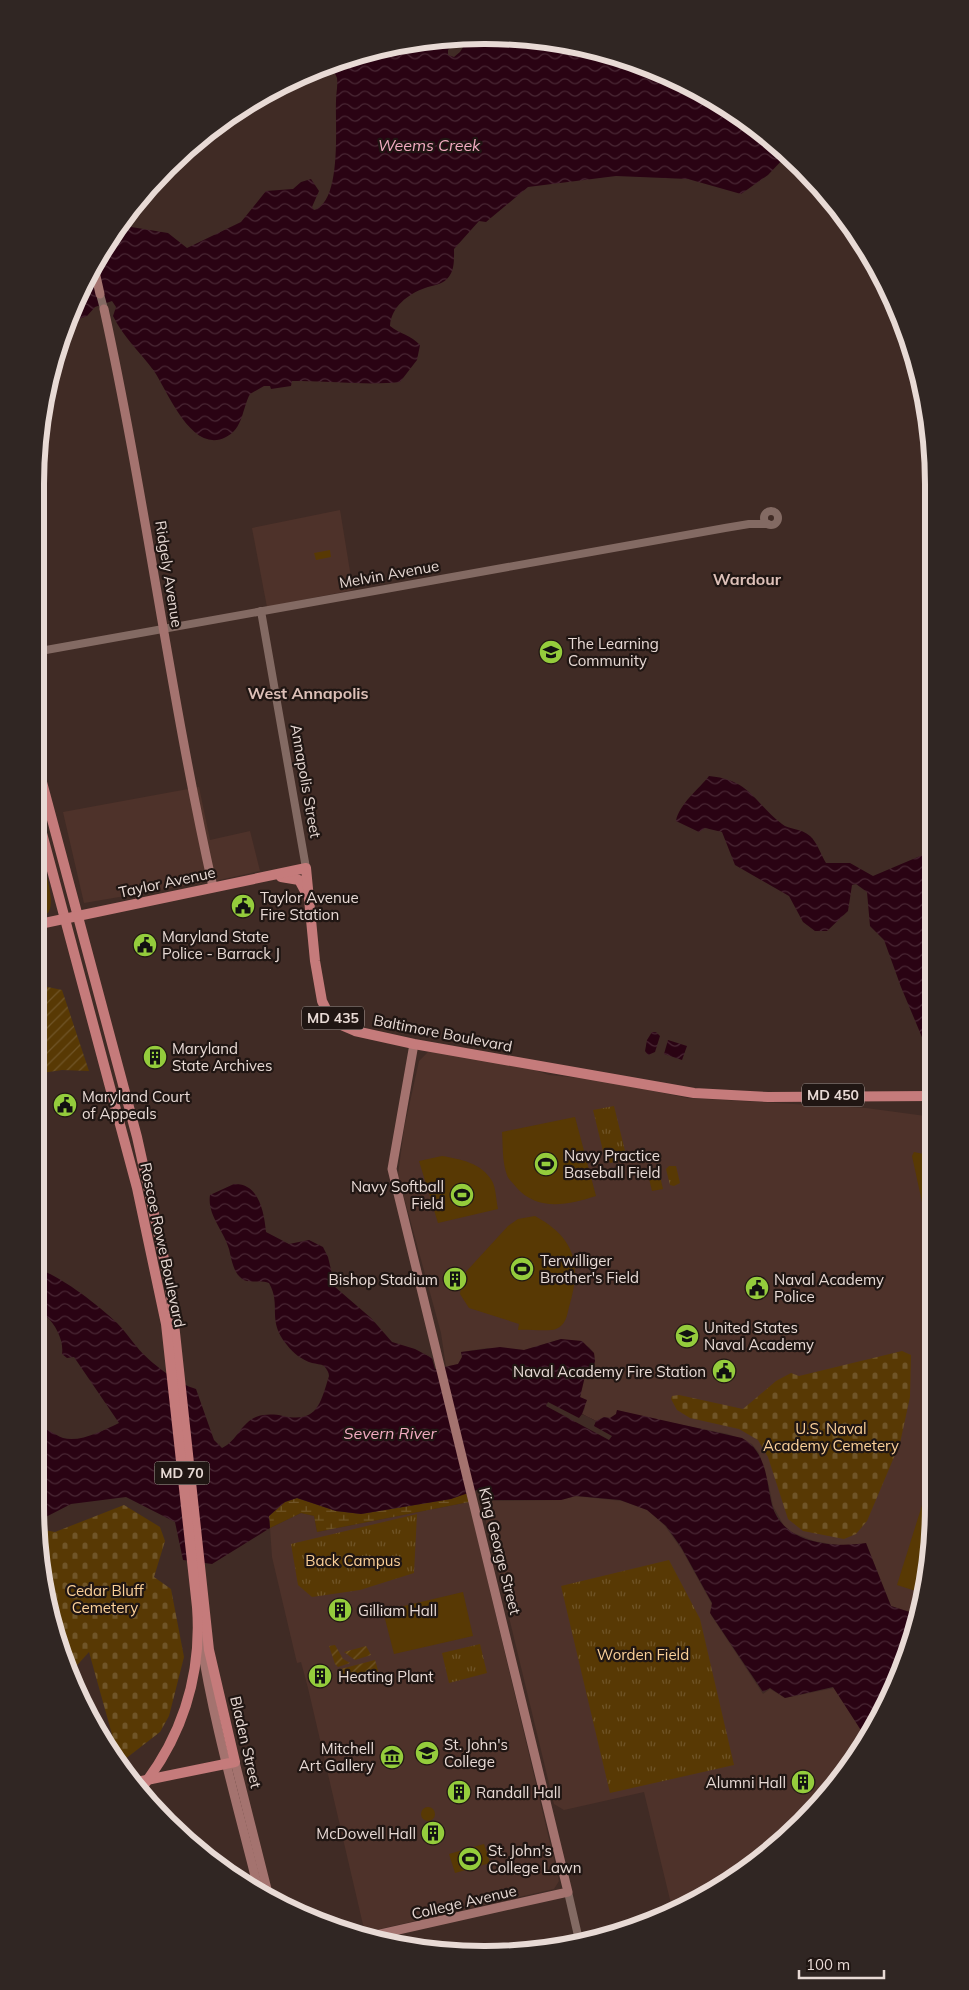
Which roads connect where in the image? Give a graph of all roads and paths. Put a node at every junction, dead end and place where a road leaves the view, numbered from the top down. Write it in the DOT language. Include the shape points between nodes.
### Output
graph roads {
  1 [pos="96,277"];
  2 [pos="100,294"];
  3 [pos="104,309"];
  4 [pos="764,516"];
  5 [pos="749,524"];
  6 [pos="768,524"];
  7 [pos="261,611"];
  8 [pos="163,628"];
  9 [pos="44,651"];
  10 [pos="44,790"];
  11 [pos="44,839"];
  12 [pos="306,868"];
  13 [pos="264,876"];
  14 [pos="213,887"];
  15 [pos="308,898"];
  16 [pos="77,916"];
  17 [pos="66,918"];
  18 [pos="44,923"];
  19 [pos="414,1044"];
  20 [pos="925,1096"];
  21 [pos="173,1352"];
  22 [pos="199,1593"];
  23 [pos="198,1618"];
  24 [pos="230,1763"];
  25 [pos="148,1779"];
  26 [pos="141,1781"];
  27 [pos="144,1785"];
  28 [pos="257,1883"];
  29 [pos="266,1888"];
  30 [pos="568,1892"];
  31 [pos="381,1934"];
  32 [pos="578,1936"];
  1 -- 2 [label="main road, Ridgely Avenue"];
  2 -- 3 [label="street, Ridgely Avenue"];
  3 -- 8 [label="main road, Ridgely Avenue" via="125,404"];
  4 -- 5 [label="street, Melvin Avenue"];
  4 -- 6 [label="street"];
  4 -- 6 [label="street" via="769,511 776,514 778,519 775,523"];
  5 -- 6 [label="street, Melvin Avenue"];
  5 -- 7 [label="street, Melvin Avenue"];
  7 -- 8 [label="street, Melvin Avenue"];
  7 -- 12 [label="street, Annapolis Street"];
  8 -- 9 [label="street, Melvin Avenue"];
  8 -- 14 [label="main road, Ridgely Avenue"];
  10 -- 16 [label="main road, Roscoe Rowe Boulevard / MD 70"];
  11 -- 17 [label="main road, Roscoe Rowe Boulevard / MD 70"];
  12 -- 13 [label="main road, Taylor Avenue"];
  12 -- 15 [label="main road, Baltimore Boulevard / MD 435"];
  13 -- 14 [label="main road, Taylor Avenue"];
  13 -- 15 [label="main road" via="294,878"];
  14 -- 16 [label="main road, Taylor Avenue"];
  15 -- 19 [label="main road, Baltimore Boulevard / MD 435" via="320,993 329,1015 355,1031"];
  16 -- 17 [label="main road, Taylor Avenue"];
  16 -- 21 [label="main road, Roscoe Rowe Boulevard / MD 70" via="122,1078 154,1211 170,1286"];
  17 -- 18 [label="main road, Taylor Avenue"];
  17 -- 21 [label="main road, Roscoe Rowe Boulevard / MD 70" via="137,1188"];
  19 -- 20 [label="main road, Baltimore Boulevard / MD 450" via="678,1091 734,1097"];
  19 -- 30 [label="main road, King George Street" via="392,1169"];
  21 -- 22 [label="main road, Roscoe Rowe Boulevard / MD 70"];
  22 -- 23 [label="main road, Roscoe Rowe Boulevard / MD 70"];
  22 -- 24 [label="main road, Bladen Street / MD 70"];
  23 -- 24 [label="main road, Bladen Street / MD 70" via="204,1666"];
  23 -- 25 [label="main road, Roscoe Rowe Boulevard" via="194,1675 188,1701 172,1742"];
  24 -- 25 [label="main road"];
  24 -- 28 [label="main road, Bladen Street / MD 70"];
  24 -- 29 [label="main road, Bladen Street / MD 70"];
  25 -- 26 [label="main road"];
  25 -- 27 [label="main road, Roscoe Rowe Boulevard"];
  30 -- 31 [label="main road, College Avenue"];
  30 -- 32 [label="street, King George Street"];
}
